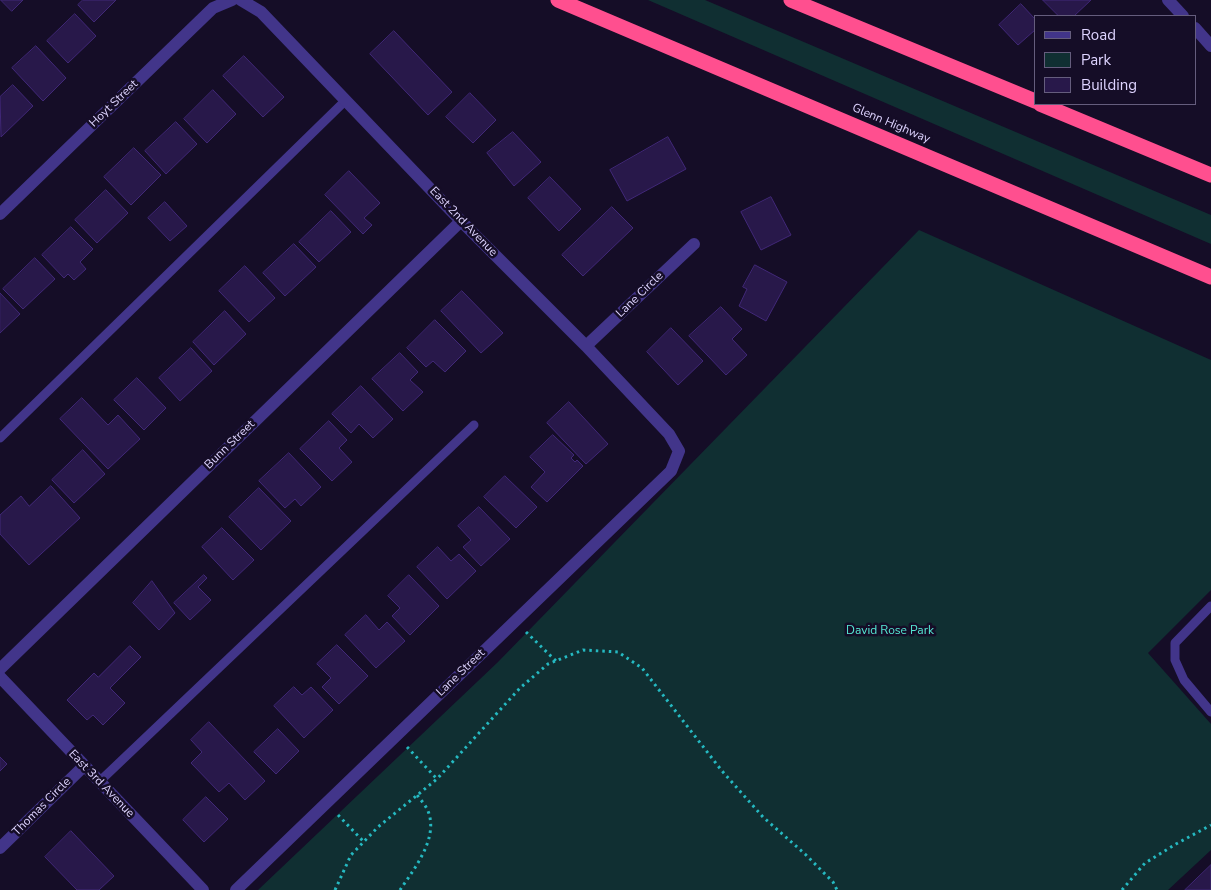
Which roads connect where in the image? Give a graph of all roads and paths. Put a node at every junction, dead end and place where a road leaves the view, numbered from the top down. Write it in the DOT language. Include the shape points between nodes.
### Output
graph roads {
  1 [pos="232,0"];
  2 [pos="241,0"];
  3 [pos="558,0"];
  4 [pos="791,0"];
  5 [pos="1170,1"];
  6 [pos="1182,15"];
  7 [pos="1196,29"];
  8 [pos="1211,46"];
  9 [pos="346,100"];
  10 [pos="1034,101"];
  11 [pos="1042,105"];
  12 [pos="1211,175"];
  13 [pos="0,214"];
  14 [pos="461,221"];
  15 [pos="694,244"];
  16 [pos="1211,277"];
  17 [pos="586,346"];
  18 [pos="474,425"];
  19 [pos="0,438"];
  20 [pos="679,451"];
  21 [pos="1211,606"];
  22 [pos="515,621"];
  23 [pos="556,661"];
  24 [pos="0,669"];
  25 [pos="0,677"];
  26 [pos="1211,712"];
  27 [pos="396,736"];
  28 [pos="84,766"];
  29 [pos="437,779"];
  30 [pos="99,782"];
  31 [pos="417,795"];
  32 [pos="326,802"];
  33 [pos="1211,825"];
  34 [pos="364,842"];
  35 [pos="0,848"];
  36 [pos="203,890"];
  37 [pos="236,890"];
  38 [pos="335,890"];
  39 [pos="400,890"];
  40 [pos="837,890"];
  41 [pos="1122,890"];
  1 -- 13 [label="street, Hoyt Street" via="213,8"];
  2 -- 9 [label="street, East 2nd Avenue" via="261,12"];
  3 -- 16 [label="highway, Glenn Highway"];
  4 -- 10 [label="highway"];
  5 -- 6 [label="street"];
  7 -- 8 [label="street"];
  9 -- 14 [label="street, East 2nd Avenue"];
  9 -- 19 [label="lane"];
  11 -- 12 [label="highway"];
  14 -- 17 [label="street, East 2nd Avenue"];
  14 -- 24 [label="street, Bunn Street"];
  15 -- 17 [label="street, Lane Circle"];
  17 -- 20 [label="street, East 2nd Avenue" via="669,434"];
  18 -- 30 [label="lane"];
  20 -- 22 [label="street, Lane Street" via="671,471"];
  21 -- 26 [label="lane" via="1176,642 1175,660 1184,680"];
  22 -- 23 [label="path"];
  22 -- 27 [label="street, Lane Street"];
  23 -- 29 [label="path" via="520,688"];
  23 -- 40 [label="path" via="583,650 618,652 642,668 763,818 805,854"];
  25 -- 28 [label="street, East 3rd Avenue"];
  27 -- 29 [label="path"];
  27 -- 32 [label="street, Lane Street"];
  28 -- 30 [label="street, East 3rd Avenue"];
  28 -- 35 [label="street, Thomas Circle"];
  29 -- 31 [label="path"];
  30 -- 36 [label="street, East 3rd Avenue"];
  31 -- 34 [label="path"];
  31 -- 39 [label="path" via="429,812 431,836"];
  32 -- 34 [label="path"];
  32 -- 37 [label="street, Lane Street"];
  33 -- 41 [label="path" via="1145,863"];
  34 -- 38 [label="path" via="351,855"];
}
